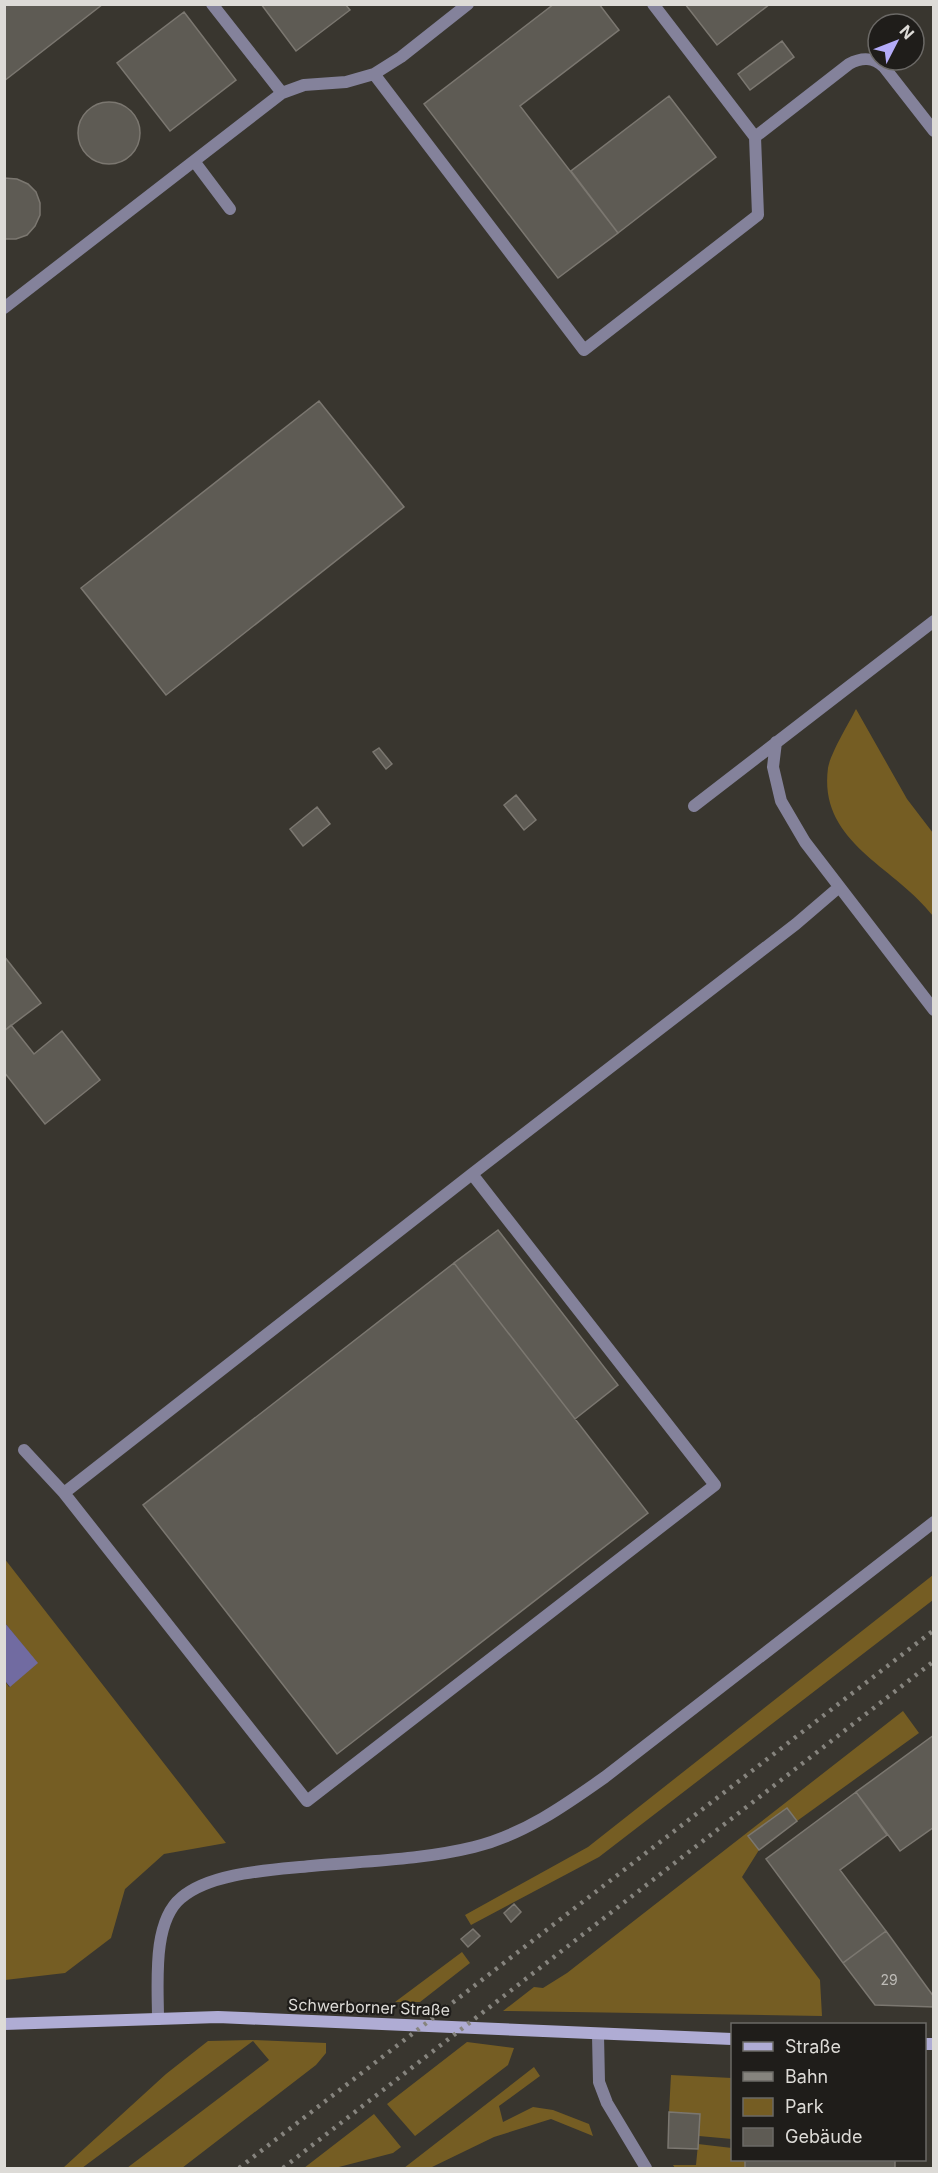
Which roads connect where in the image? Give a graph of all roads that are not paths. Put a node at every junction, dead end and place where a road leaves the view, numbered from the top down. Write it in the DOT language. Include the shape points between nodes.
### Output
graph roads {
  1 [pos="212,4"];
  2 [pos="468,4"];
  3 [pos="653,4"];
  4 [pos="374,74"];
  5 [pos="282,93"];
  6 [pos="933,131"];
  7 [pos="755,137"];
  8 [pos="194,161"];
  9 [pos="230,209"];
  10 [pos="4,308"];
  11 [pos="933,621"];
  12 [pos="776,742"];
  13 [pos="694,806"];
  14 [pos="838,888"];
  15 [pos="933,1010"];
  16 [pos="472,1174"];
  17 [pos="24,1450"];
  18 [pos="64,1493"];
  19 [pos="933,1522"];
  20 [pos="158,2019"];
  21 [pos="4,2024"];
  22 [pos="598,2035"];
  23 [pos="731,2039"];
  24 [pos="646,2169"];
  1 -- 5 [label="street"];
  2 -- 4 [label="street"];
  3 -- 7 [label="street"];
  4 -- 5 [label="street" via="346,82 304,85"];
  4 -- 7 [label="street" via="584,350 758,215"];
  5 -- 8 [label="street"];
  6 -- 7 [label="street" via="884,67 862,58"];
  8 -- 9 [label="street"];
  8 -- 10 [label="street"];
  11 -- 12 [label="street"];
  12 -- 13 [label="street"];
  12 -- 14 [label="street" via="773,767 781,801"];
  14 -- 15 [label="street"];
  14 -- 16 [label="street"];
  16 -- 18 [label="street"];
  16 -- 18 [label="street" via="715,1485 307,1801"];
  17 -- 18 [label="street"];
  19 -- 20 [label="street" via="605,1777 522,1830 475,1847 434,1855 248,1872 210,1883 180,1898 164,1921 159,1953"];
  20 -- 21 [label="street, Schwerborner Straße"];
  20 -- 22 [label="street, Schwerborner Straße" via="218,2018"];
  22 -- 23 [label="street, Schwerborner Straße"];
  22 -- 24 [label="street" via="599,2082"];
}
